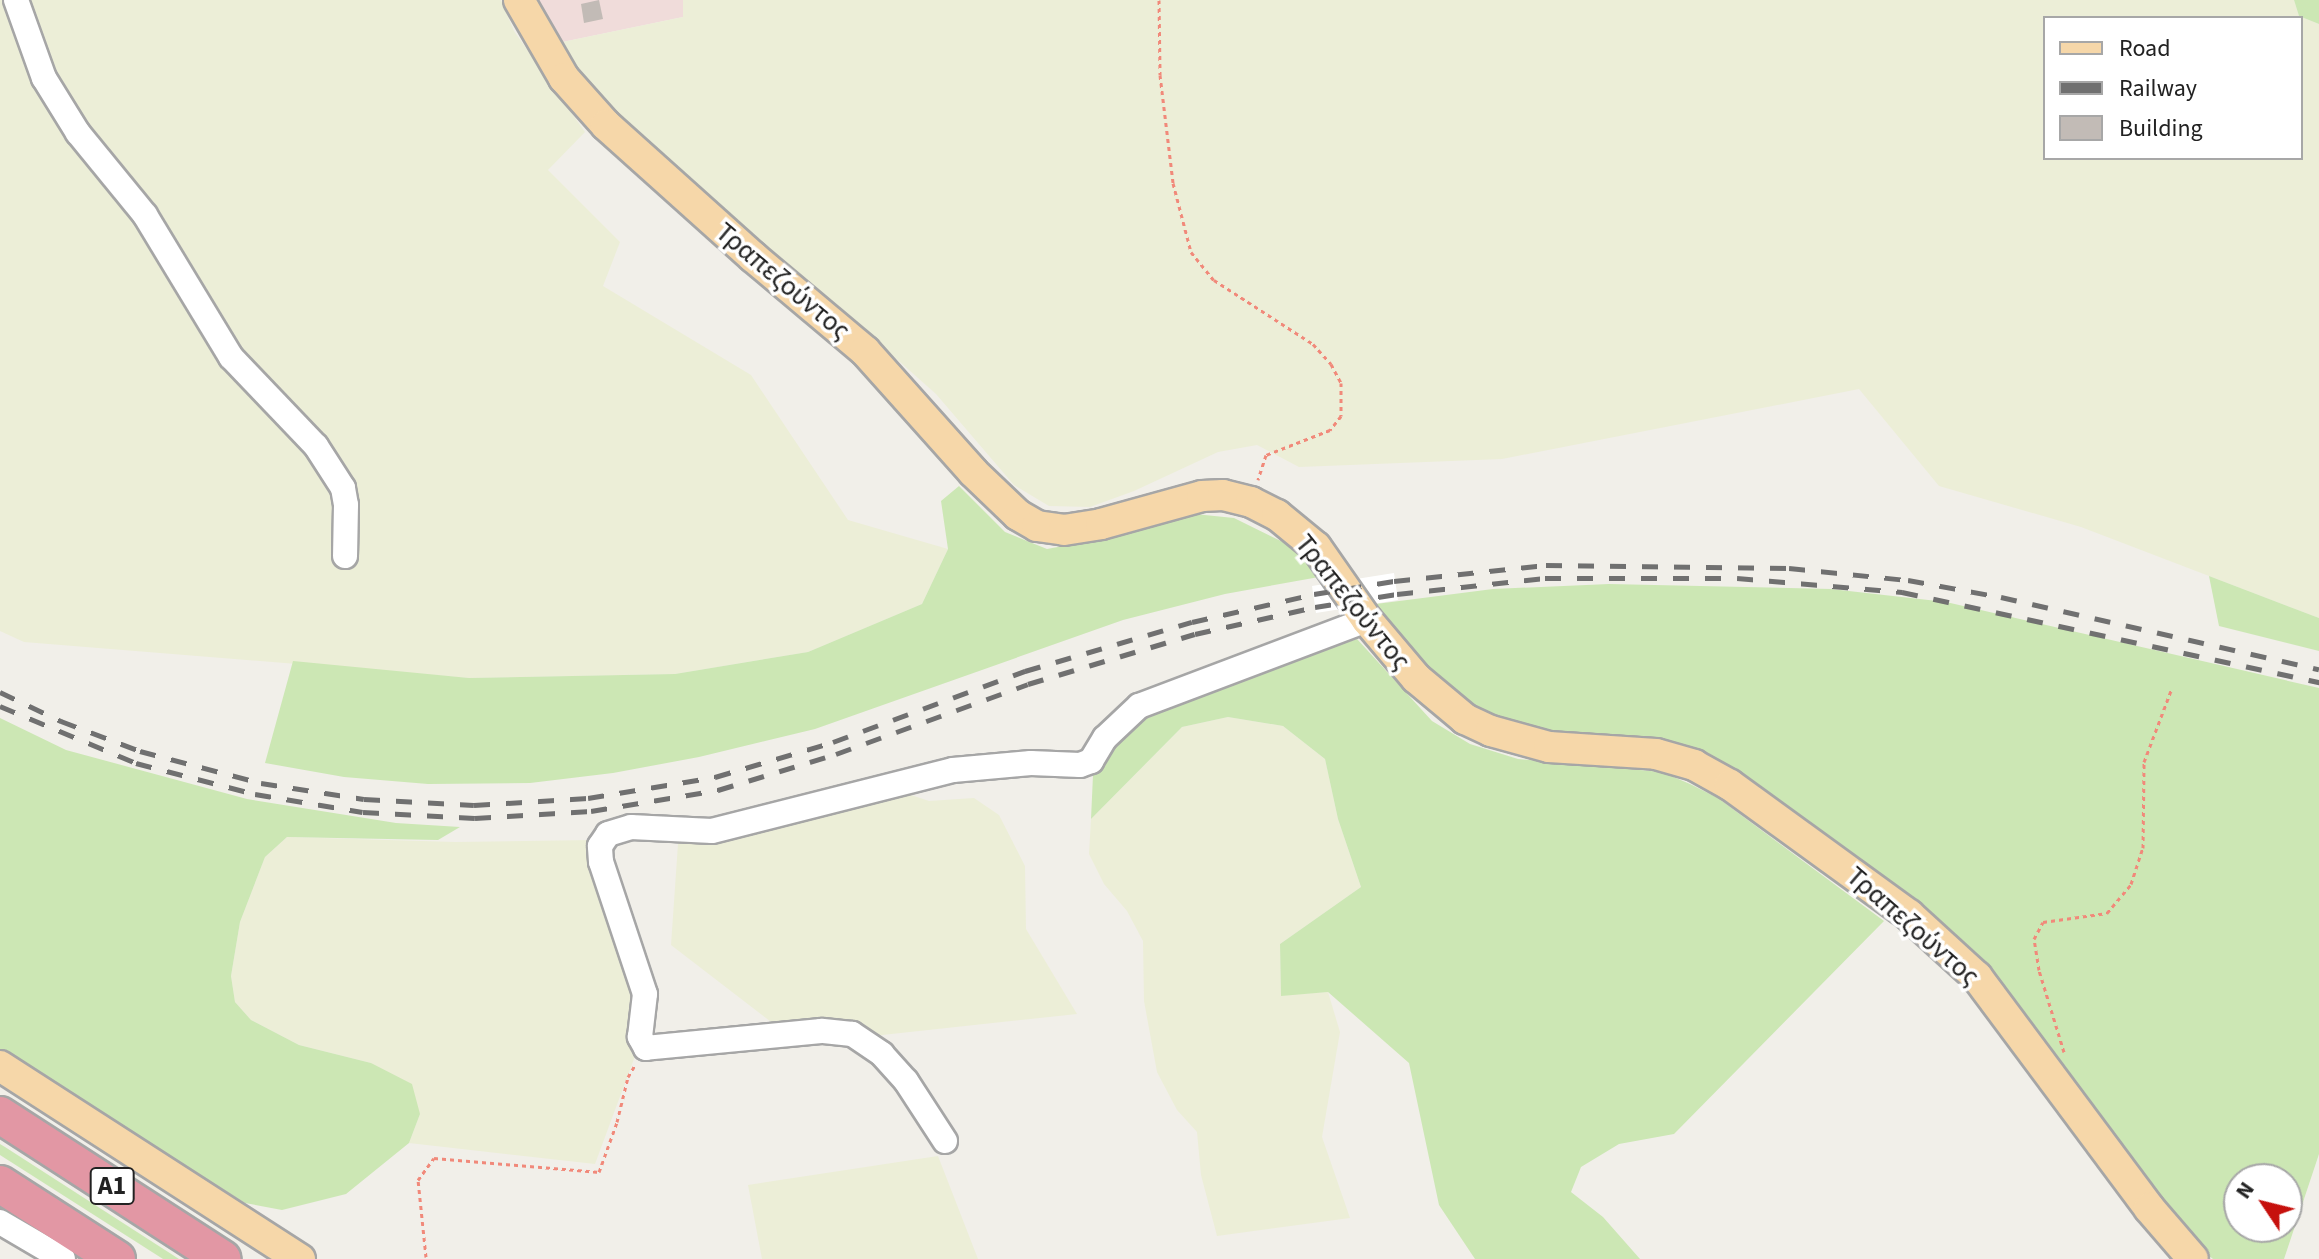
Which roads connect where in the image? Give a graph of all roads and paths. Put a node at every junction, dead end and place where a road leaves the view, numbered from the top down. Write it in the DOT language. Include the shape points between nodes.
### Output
graph roads {
  1 [pos="16,0"];
  2 [pos="519,0"];
  3 [pos="1159,0"];
  4 [pos="1251,502"];
  5 [pos="345,556"];
  6 [pos="1367,620"];
  7 [pos="2172,688"];
  8 [pos="646,1048"];
  9 [pos="0,1066"];
  10 [pos="2064,1091"];
  11 [pos="0,1115"];
  12 [pos="945,1141"];
  13 [pos="0,1184"];
  14 [pos="0,1222"];
  15 [pos="426,1257"];
  16 [pos="63,1259"];
  17 [pos="117,1259"];
  18 [pos="223,1259"];
  19 [pos="300,1259"];
  20 [pos="2193,1259"];
  1 -- 5 [label="street" via="44,78 78,133 145,215 231,357 305,434 337,479 346,505"];
  2 -- 4 [label="main road, Τραπεζούντος" via="564,78 606,125 865,351 1018,515 1037,526 1064,530 1202,496"];
  3 -- 4 [label="path" via="1160,75 1173,183 1191,252 1214,280 1313,344 1341,383 1341,416 1330,430 1266,455"];
  4 -- 6 [label="main road, Τραπεζούντος" via="1277,515 1316,547"];
  6 -- 8 [label="street" via="1139,706 1091,761 1080,765 953,770 712,831 631,827 608,834 600,846 601,862 639,966 645,994 640,1037"];
  6 -- 10 [label="main road, Τραπεζούντος" via="1416,678 1465,719 1549,747 1656,754 1694,765 1776,816 1951,952 1977,977"];
  7 -- 10 [label="path" via="2144,762 2143,848 2131,884 2107,913 2043,922 2034,939 2065,1056"];
  8 -- 12 [label="street" via="821,1031 852,1034 882,1054 906,1081"];
  8 -- 15 [label="path" via="628,1077 599,1172 434,1158 418,1180"];
  9 -- 19 [label="main road"];
  10 -- 20 [label="main road, Τραπεζούντος" via="2158,1220"];
  11 -- 18 [label="highway, Α1"];
  13 -- 17 [label="highway, Α1"];
  14 -- 16 [label="street"];
}
